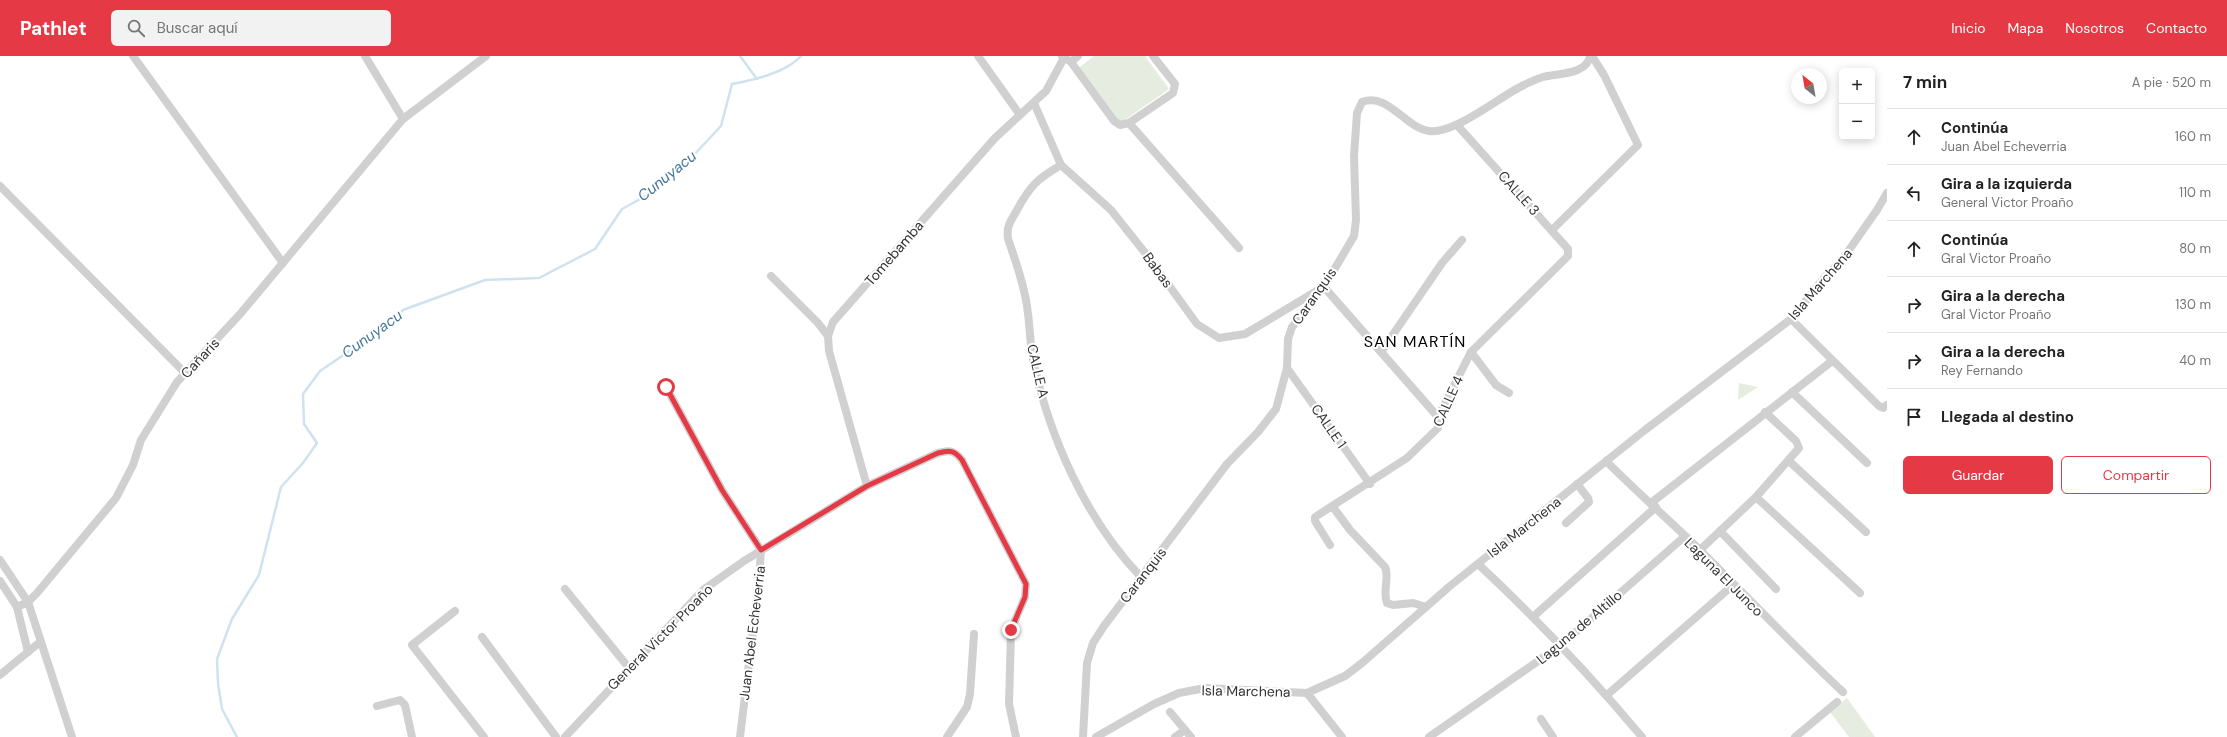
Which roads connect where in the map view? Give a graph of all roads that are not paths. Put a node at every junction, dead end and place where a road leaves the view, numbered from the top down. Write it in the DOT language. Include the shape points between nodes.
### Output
graph roads {
  1 [pos="133,56"];
  2 [pos="365,56"];
  3 [pos="486,56"];
  4 [pos="978,56"];
  5 [pos="1078,56"];
  6 [pos="1153,56"];
  7 [pos="1591,56"];
  8 [pos="1066,58"];
  9 [pos="1034,103"];
  10 [pos="1020,115"];
  11 [pos="403,119"];
  12 [pos="1129,123"];
  13 [pos="1457,125"];
  14 [pos="1061,165"];
  15 [pos="0,186"];
  16 [pos="1887,193"];
  17 [pos="1552,230"];
  18 [pos="1462,240"];
  19 [pos="1239,248"];
  20 [pos="283,263"];
  21 [pos="1561,264"];
  22 [pos="771,276"];
  23 [pos="1324,287"];
  24 [pos="1791,319"];
  25 [pos="828,336"];
  26 [pos="1381,352"];
  27 [pos="1471,352"];
  28 [pos="1832,361"];
  29 [pos="1288,368"];
  30 [pos="185,373"];
  31 [pos="666,387"];
  32 [pos="1792,392"];
  33 [pos="1509,393"];
  34 [pos="1887,405"];
  35 [pos="1765,412"];
  36 [pos="1438,417"];
  37 [pos="1606,461"];
  38 [pos="1789,461"];
  39 [pos="1866,463"];
  40 [pos="1370,484"];
  41 [pos="1577,484"];
  42 [pos="867,486"];
  43 [pos="1756,497"];
  44 [pos="1653,505"];
  45 [pos="1333,507"];
  46 [pos="1566,523"];
  47 [pos="1720,531"];
  48 [pos="1866,532"];
  49 [pos="1684,537"];
  50 [pos="1330,546"];
  51 [pos="761,550"];
  52 [pos="1700,550"];
  53 [pos="0,560"];
  54 [pos="1478,564"];
  55 [pos="1141,577"];
  56 [pos="0,581"];
  57 [pos="1732,585"];
  58 [pos="565,589"];
  59 [pos="1776,590"];
  60 [pos="1860,593"];
  61 [pos="28,602"];
  62 [pos="17,607"];
  63 [pos="1426,608"];
  64 [pos="455,611"];
  65 [pos="1534,616"];
  66 [pos="974,634"];
  67 [pos="482,637"];
  68 [pos="40,642"];
  69 [pos="1561,645"];
  70 [pos="28,652"];
  71 [pos="629,668"];
  72 [pos="0,674"];
  73 [pos="1843,692"];
  74 [pos="1307,693"];
  75 [pos="1607,695"];
  76 [pos="1837,702"];
  77 [pos="378,706"];
  78 [pos="1170,712"];
  79 [pos="1541,719"];
  80 [pos="1185,730"];
  81 [pos="481,736"];
  82 [pos="72,737"];
  83 [pos="412,737"];
  84 [pos="556,737"];
  85 [pos="566,737"];
  86 [pos="740,737"];
  87 [pos="947,737"];
  88 [pos="1016,737"];
  89 [pos="1083,737"];
  90 [pos="1096,737"];
  91 [pos="1176,737"];
  92 [pos="1191,737"];
  93 [pos="1342,737"];
  94 [pos="1429,737"];
  95 [pos="1553,737"];
  96 [pos="1642,737"];
  97 [pos="1795,737"];
  1 -- 20 [label="street"];
  2 -- 11 [label="street"];
  3 -- 11 [label="street, Cañaris"];
  4 -- 10 [label="street"];
  5 -- 8 [label="street"];
  6 -- 12 [label="street" via="1175,84 1175,89 1173,93"];
  7 -- 13 [label="street, Caranquis" via="1579,69 1535,80"];
  7 -- 17 [label="street" via="1604,75 1638,144"];
  8 -- 9 [label="street, Tomebamba" via="1055,77"];
  8 -- 12 [label="street" via="1114,121 1120,125"];
  9 -- 10 [label="street, Tomebamba"];
  9 -- 14 [label="street, Babas"];
  10 -- 25 [label="street, Tomebamba" via="956,181 833,322"];
  11 -- 20 [label="street, Cañaris"];
  12 -- 19 [label="street"];
  13 -- 17 [label="street, CALLE 3"];
  13 -- 23 [label="street, Caranquis" via="1429,131 1382,102 1372,98 1362,102 1357,113 1355,142 1356,228 1354,236"];
  14 -- 23 [label="street, Babas" via="1111,210 1197,324 1206,332 1219,338 1245,334"];
  14 -- 55 [label="street, CALLE A" via="1027,190 1009,222 1008,239 1024,290 1033,359 1052,425 1091,510"];
  15 -- 30 [label="street"];
  16 -- 24 [label="street, Isla Marchena" via="1878,210 1842,260"];
  17 -- 21 [label="street, CALLE 3" via="1569,251"];
  18 -- 26 [label="street" via="1442,263"];
  20 -- 30 [label="street, Cañaris"];
  21 -- 27 [label="street, CALLE 4"];
  22 -- 25 [label="street"];
  23 -- 26 [label="street"];
  23 -- 29 [label="street, Caranquis" via="1292,327 1288,339"];
  24 -- 28 [label="street"];
  24 -- 37 [label="street, Isla Marchena"];
  25 -- 42 [label="street" via="829,351"];
  26 -- 36 [label="street"];
  27 -- 33 [label="street" via="1496,385"];
  27 -- 36 [label="street, CALLE 4"];
  28 -- 32 [label="street"];
  28 -- 34 [label="street" via="1879,406 1883,408"];
  29 -- 40 [label="street, CALLE 1"];
  29 -- 55 [label="street, Caranquis" via="1276,408 1268,420 1226,464"];
  30 -- 61 [label="street, Cañaris" via="149,426 116,498"];
  31 -- 51 [label="street, Juan Abel Echeverria" via="722,490"];
  32 -- 35 [label="street"];
  32 -- 39 [label="street"];
  35 -- 38 [label="street" via="1796,441 1799,448"];
  35 -- 44 [label="street"];
  36 -- 40 [label="street, CALLE 4" via="1438,428 1407,458"];
  37 -- 41 [label="street, Isla Marchena"];
  37 -- 44 [label="street, Laguna El Junco"];
  38 -- 43 [label="street"];
  38 -- 48 [label="street"];
  40 -- 45 [label="street, CALLE 4"];
  41 -- 46 [label="street" via="1589,502"];
  41 -- 54 [label="street, Isla Marchena"];
  42 -- 51 [label="street, General Victor Proaño"];
  42 -- 88 [label="street, General Victor Proaño" via="938,453 949,450 956,452 962,460 1026,584 1025,597 1011,630 1009,704"];
  43 -- 47 [label="street"];
  43 -- 60 [label="street"];
  44 -- 49 [label="street, Laguna El Junco"];
  44 -- 65 [label="street"];
  45 -- 50 [label="street, CALLE 4" via="1317,516 1315,521"];
  45 -- 63 [label="street" via="1350,530 1387,570 1384,595 1387,603 1415,603"];
  47 -- 52 [label="street"];
  47 -- 59 [label="street"];
  49 -- 52 [label="street, Laguna El Junco"];
  49 -- 69 [label="street, Laguna de Altillo"];
  51 -- 71 [label="street, General Victor Proaño" via="703,590"];
  51 -- 86 [label="street, Juan Abel Echeverria" via="759,588"];
  52 -- 57 [label="street, Laguna El Junco"];
  53 -- 61 [label="street"];
  54 -- 63 [label="street, Isla Marchena"];
  54 -- 65 [label="street"];
  55 -- 89 [label="street, Caranquis" via="1093,643 1087,663"];
  56 -- 62 [label="street"];
  57 -- 73 [label="street, Laguna El Junco"];
  57 -- 75 [label="street"];
  58 -- 71 [label="street"];
  61 -- 62 [label="street, Cañaris"];
  61 -- 68 [label="street"];
  62 -- 70 [label="street"];
  63 -- 74 [label="street, Isla Marchena" via="1345,676"];
  64 -- 81 [label="street" via="412,645"];
  65 -- 69 [label="street"];
  66 -- 87 [label="street" via="967,707"];
  67 -- 84 [label="street"];
  68 -- 70 [label="street"];
  68 -- 82 [label="street"];
  69 -- 75 [label="street"];
  69 -- 94 [label="street, Laguna de Altillo"];
  70 -- 72 [label="street"];
  71 -- 85 [label="street, General Victor Proaño"];
  74 -- 90 [label="street, Isla Marchena" via="1205,688 1179,693"];
  74 -- 93 [label="street"];
  75 -- 96 [label="street"];
  76 -- 97 [label="street"];
  77 -- 83 [label="street" via="400,700 405,705"];
  78 -- 80 [label="street"];
  79 -- 95 [label="street"];
  80 -- 91 [label="street"];
  80 -- 92 [label="street"];
}
